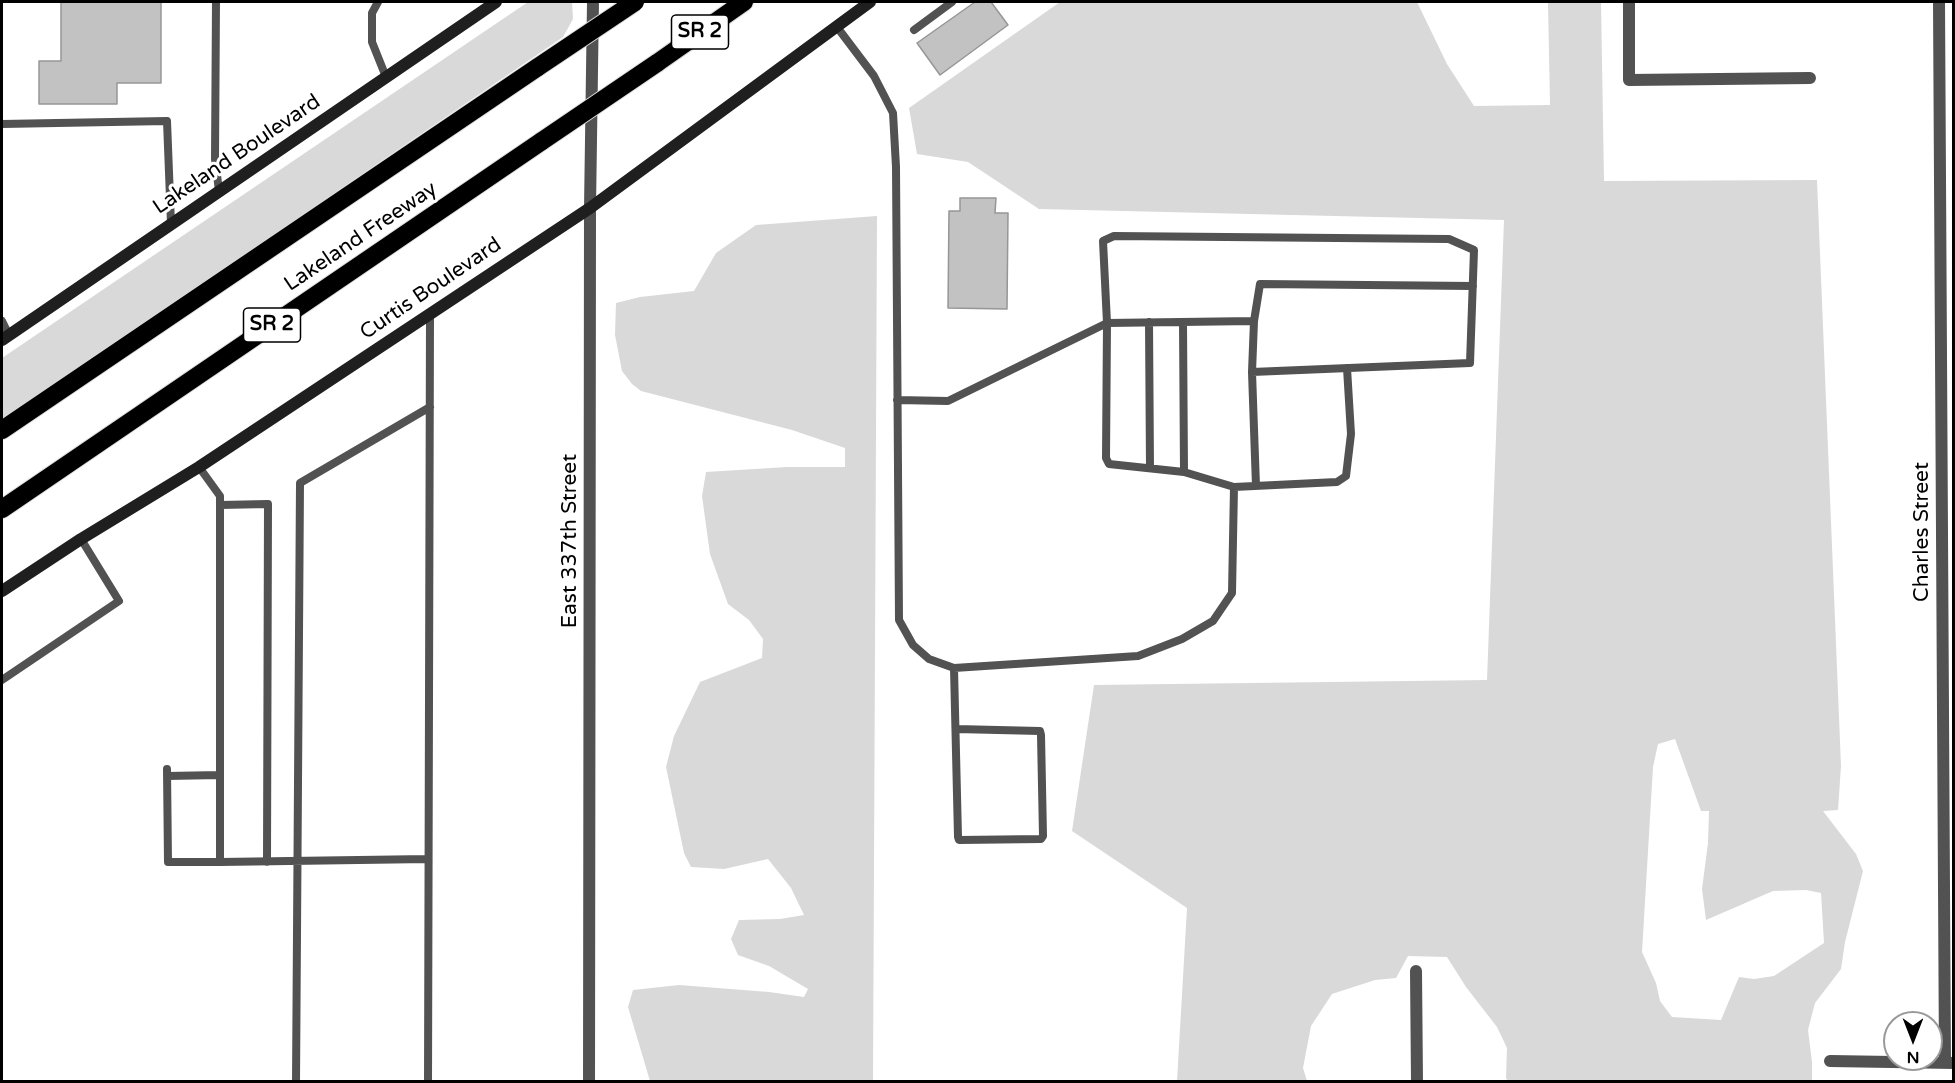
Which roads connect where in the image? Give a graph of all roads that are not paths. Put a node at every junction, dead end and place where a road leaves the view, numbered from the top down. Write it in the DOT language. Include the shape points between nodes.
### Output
graph roads {
  1 [pos="216,2"];
  2 [pos="378,2"];
  3 [pos="496,2"];
  4 [pos="593,2"];
  5 [pos="635,2"];
  6 [pos="744,2"];
  7 [pos="870,2"];
  8 [pos="952,2"];
  9 [pos="1629,2"];
  10 [pos="1939,2"];
  11 [pos="837,27"];
  12 [pos="914,30"];
  13 [pos="386,77"];
  14 [pos="1810,78"];
  15 [pos="2,124"];
  16 [pos="219,191"];
  17 [pos="590,208"];
  18 [pos="171,224"];
  19 [pos="1473,286"];
  20 [pos="430,314"];
  21 [pos="2,321"];
  22 [pos="1254,321"];
  23 [pos="1149,322"];
  24 [pos="1183,322"];
  25 [pos="1107,323"];
  26 [pos="5,338"];
  27 [pos="1347,368"];
  28 [pos="1252,372"];
  29 [pos="897,400"];
  30 [pos="430,407"];
  31 [pos="2,430"];
  32 [pos="199,467"];
  33 [pos="1150,468"];
  34 [pos="1184,472"];
  35 [pos="1256,486"];
  36 [pos="1234,487"];
  37 [pos="220,505"];
  38 [pos="2,509"];
  39 [pos="81,539"];
  40 [pos="2,591"];
  41 [pos="954,668"];
  42 [pos="2,680"];
  43 [pos="956,729"];
  44 [pos="220,775"];
  45 [pos="428,859"];
  46 [pos="298,861"];
  47 [pos="220,862"];
  48 [pos="267,862"];
  49 [pos="1416,971"];
  50 [pos="1830,1061"];
  51 [pos="1949,1062"];
  52 [pos="296,1082"];
  53 [pos="428,1082"];
  54 [pos="589,1082"];
  55 [pos="1417,1082"];
  1 -- 16 [label="lane" via="215,159"];
  2 -- 13 [label="lane" via="372,12 372,42"];
  3 -- 13 [label="street, Lakeland Boulevard"];
  4 -- 17 [label="street, East 337th Street"];
  5 -- 31 [label="highway, Lakeland Freeway, bridge"];
  6 -- 38 [label="highway, Lakeland Freeway / SR 2, bridge"];
  7 -- 11 [label="street, Curtis Boulevard"];
  8 -- 12 [label="lane"];
  9 -- 14 [label="street" via="1629,80"];
  10 -- 51 [label="street, Charles Street"];
  11 -- 17 [label="street, Curtis Boulevard"];
  11 -- 29 [label="lane" via="874,76 893,113"];
  13 -- 16 [label="street, Lakeland Boulevard"];
  15 -- 18 [label="lane" via="167,121"];
  16 -- 18 [label="street, Lakeland Boulevard"];
  17 -- 20 [label="street, Curtis Boulevard"];
  17 -- 54 [label="street, East 337th Street"];
  18 -- 26 [label="street, Lakeland Boulevard"];
  19 -- 22 [label="lane" via="1260,284"];
  19 -- 25 [label="lane" via="1474,250 1449,239 1114,236 1103,241"];
  19 -- 27 [label="lane" via="1470,363"];
  20 -- 30 [label="lane"];
  20 -- 32 [label="street, Curtis Boulevard"];
  21 -- 26 [label="lane"];
  22 -- 24 [label="lane"];
  22 -- 28 [label="lane"];
  23 -- 24 [label="lane"];
  23 -- 25 [label="lane"];
  23 -- 33 [label="lane"];
  24 -- 34 [label="lane"];
  25 -- 29 [label="lane" via="948,401"];
  25 -- 33 [label="lane" via="1106,458 1109,464"];
  27 -- 28 [label="lane"];
  27 -- 35 [label="lane" via="1351,434 1346,476 1337,482"];
  28 -- 35 [label="lane"];
  29 -- 41 [label="lane" via="899,620 913,645 929,659"];
  30 -- 45 [label="lane"];
  30 -- 46 [label="lane" via="300,483"];
  32 -- 37 [label="lane" via="220,496"];
  32 -- 39 [label="street, Curtis Boulevard"];
  33 -- 34 [label="lane"];
  34 -- 36 [label="lane"];
  35 -- 36 [label="lane"];
  36 -- 41 [label="lane" via="1232,593 1213,621 1182,639 1138,656"];
  37 -- 44 [label="lane"];
  37 -- 48 [label="lane" via="268,504"];
  39 -- 40 [label="street, Curtis Boulevard"];
  39 -- 42 [label="lane" via="119,601"];
  41 -- 43 [label="lane"];
  43 -- 43 [label="lane" via="959,840 1041,839 1040,731"];
  44 -- 47 [label="lane"];
  44 -- 47 [label="lane" via="167,773 168,862"];
  45 -- 46 [label="lane"];
  45 -- 53 [label="lane"];
  46 -- 48 [label="lane"];
  46 -- 52 [label="lane"];
  47 -- 48 [label="lane"];
  49 -- 55 [label="street"];
  50 -- 51 [label="street"];
}
